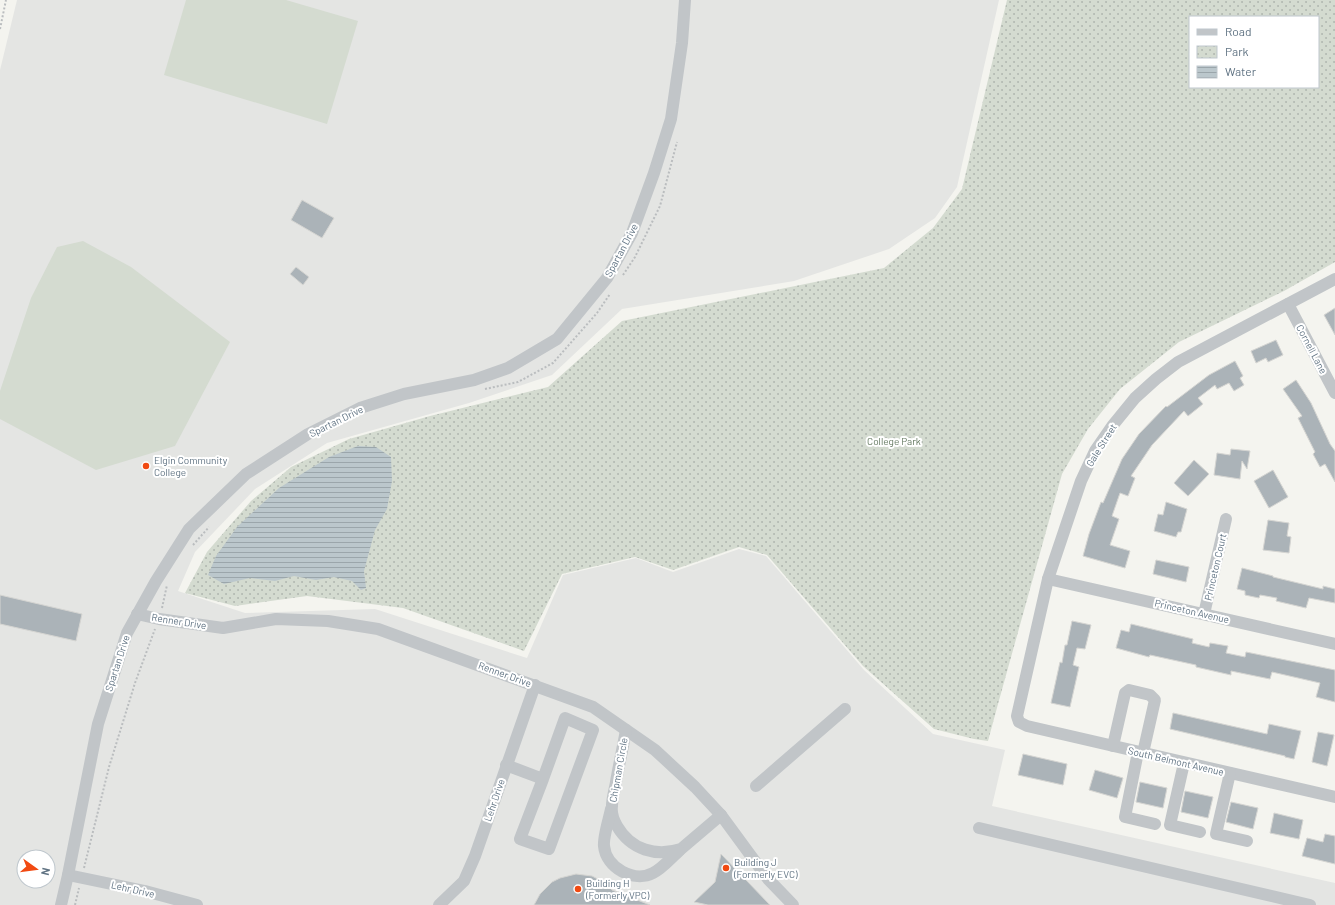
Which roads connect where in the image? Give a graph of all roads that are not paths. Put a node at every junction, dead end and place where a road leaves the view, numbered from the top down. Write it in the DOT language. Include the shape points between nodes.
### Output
graph roads {
  1 [pos="685,0"];
  2 [pos="1335,279"];
  3 [pos="1288,304"];
  4 [pos="1335,393"];
  5 [pos="1226,520"];
  6 [pos="1048,579"];
  7 [pos="137,614"];
  8 [pos="1204,614"];
  9 [pos="1335,644"];
  10 [pos="535,685"];
  11 [pos="845,709"];
  12 [pos="1019,722"];
  13 [pos="626,730"];
  14 [pos="1113,746"];
  15 [pos="1141,753"];
  16 [pos="1184,763"];
  17 [pos="506,765"];
  18 [pos="1230,773"];
  19 [pos="543,779"];
  20 [pos="756,786"];
  21 [pos="1335,797"];
  22 [pos="612,806"];
  23 [pos="720,815"];
  24 [pos="1155,824"];
  25 [pos="979,828"];
  26 [pos="1200,832"];
  27 [pos="1247,841"];
  28 [pos="681,849"];
  29 [pos="68,875"];
  30 [pos="61,905"];
  31 [pos="197,905"];
  32 [pos="439,905"];
  33 [pos="793,905"];
  34 [pos="1310,905"];
  1 -- 7 [label="street, Spartan Drive" via="682,43 671,119 632,233 607,278 557,339 508,368 474,380 404,394 360,408 308,434 246,474 188,529"];
  2 -- 3 [label="street, Gale Street"];
  3 -- 4 [label="street, Cornell Lane"];
  3 -- 6 [label="street, Gale Street" via="1178,362 1135,398 1100,444 1081,481"];
  5 -- 8 [label="street, Princeton Court"];
  6 -- 8 [label="street, Princeton Avenue"];
  6 -- 12 [label="street, Gale Street" via="1018,711"];
  7 -- 10 [label="street, Renner Drive" via="224,628 276,619 328,621 378,629"];
  7 -- 29 [label="street, Spartan Drive" via="127,633 98,724"];
  8 -- 9 [label="street, Princeton Avenue"];
  10 -- 13 [label="street, Renner Drive" via="593,707"];
  10 -- 17 [label="street, Lehr Drive"];
  11 -- 20 [label="street"];
  12 -- 14 [label="street, South Belmont Avenue"];
  13 -- 22 [label="street, Chipman Circle"];
  13 -- 23 [label="street, Renner Drive" via="655,750 695,787"];
  14 -- 15 [label="street, South Belmont Avenue"];
  14 -- 15 [label="street" via="1125,693 1129,690 1150,694 1155,700"];
  15 -- 16 [label="street, South Belmont Avenue"];
  15 -- 24 [label="street" via="1125,817"];
  16 -- 18 [label="street, South Belmont Avenue"];
  16 -- 26 [label="street" via="1170,825"];
  17 -- 19 [label="street"];
  17 -- 32 [label="street, Lehr Drive" via="464,881"];
  18 -- 21 [label="street, South Belmont Avenue"];
  18 -- 27 [label="street" via="1216,834"];
  19 -- 19 [label="street" via="520,839 549,849 593,730 565,718"];
  22 -- 28 [label="street, Chipman Circle" via="620,831 632,844 656,853"];
  22 -- 28 [label="street" via="604,845 605,852 622,872 641,876 654,873"];
  23 -- 28 [label="street"];
  23 -- 33 [label="street, Renner Drive" via="768,879"];
  25 -- 34 [label="street"];
  29 -- 30 [label="street, Spartan Drive"];
  29 -- 31 [label="street, Lehr Drive"];
}
